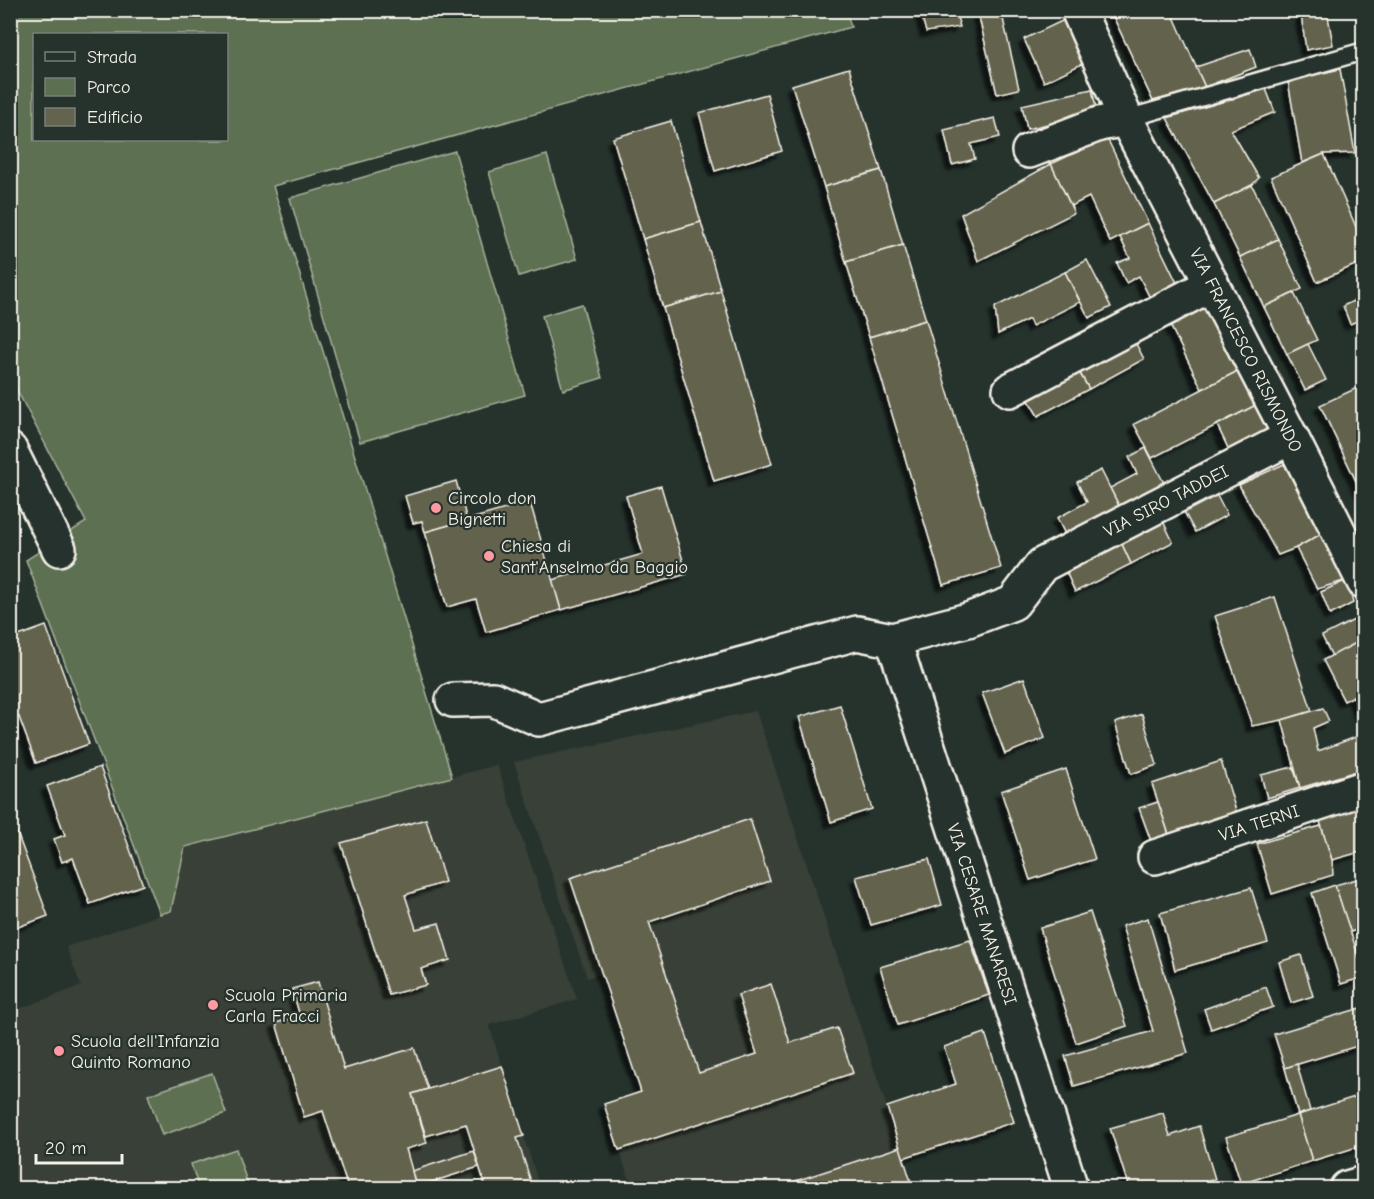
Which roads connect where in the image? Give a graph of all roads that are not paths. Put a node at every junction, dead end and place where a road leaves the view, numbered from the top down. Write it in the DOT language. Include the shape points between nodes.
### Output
graph roads {
  1 [pos="1078,10"];
  2 [pos="1364,51"];
  3 [pos="1126,119"];
  4 [pos="1029,152"];
  5 [pos="1212,284"];
  6 [pos="1010,390"];
  7 [pos="1291,437"];
  8 [pos="10,450"];
  9 [pos="58,549"];
  10 [pos="1364,582"];
  11 [pos="892,640"];
  12 [pos="453,700"];
  13 [pos="1364,788"];
  14 [pos="1155,857"];
  15 [pos="1364,1183"];
  16 [pos="1071,1188"];
  17 [pos="1347,1188"];
  1 -- 3 [label="street, VIA FRANCESCO RISMONDO"];
  2 -- 3 [label="lane"];
  3 -- 4 [label="street" via="1099,124"];
  3 -- 5 [label="street, VIA FRANCESCO RISMONDO"];
  5 -- 6 [label="street"];
  5 -- 7 [label="street, VIA FRANCESCO RISMONDO"];
  7 -- 10 [label="street, VIA FRANCESCO RISMONDO"];
  7 -- 11 [label="street, VIA SIRO TADDEI" via="1042,565 1013,603 968,620"];
  8 -- 9 [label="street"];
  11 -- 12 [label="street" via="857,633 539,719 493,699"];
  11 -- 16 [label="street, VIA CESARE MANARESI"];
  13 -- 14 [label="street, VIA TERNI"];
  15 -- 17 [label="street"];
}
